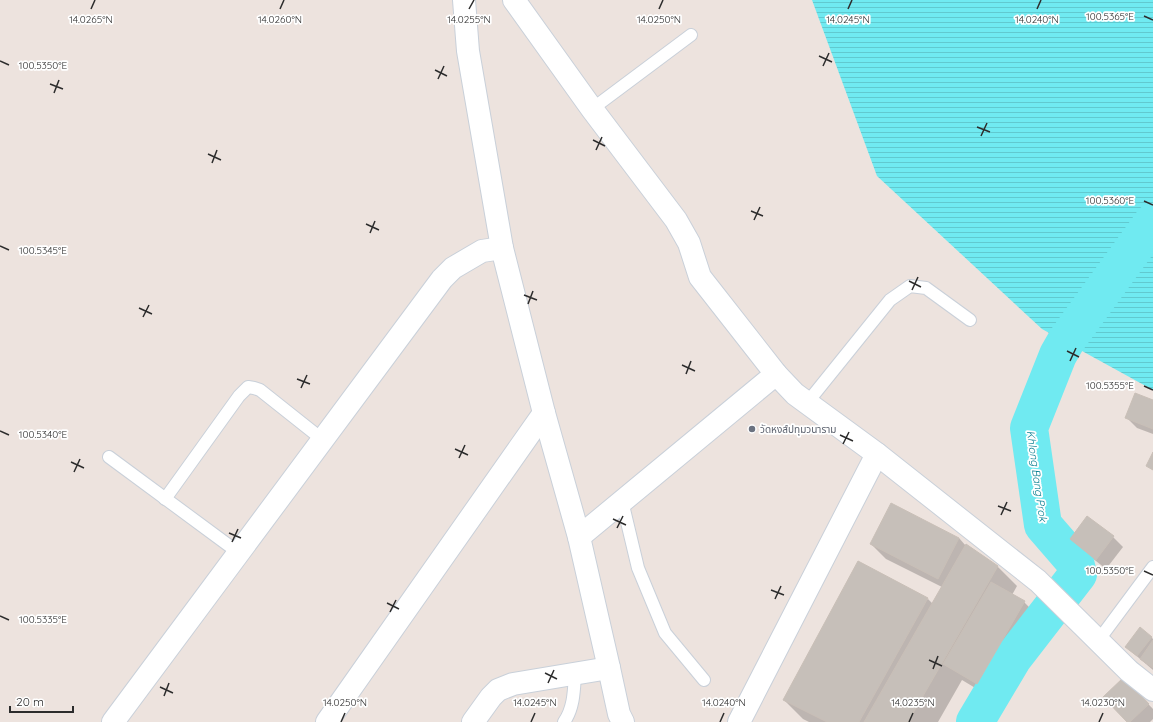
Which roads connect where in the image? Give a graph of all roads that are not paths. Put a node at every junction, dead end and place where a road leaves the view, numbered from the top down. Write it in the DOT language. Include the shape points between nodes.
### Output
graph roads {
  1 [pos="464,0"];
  2 [pos="514,0"];
  3 [pos="691,35"];
  4 [pos="592,108"];
  5 [pos="502,248"];
  6 [pos="970,320"];
  7 [pos="776,374"];
  8 [pos="807,403"];
  9 [pos="544,413"];
  10 [pos="323,440"];
  11 [pos="877,454"];
  12 [pos="109,457"];
  13 [pos="165,499"];
  14 [pos="622,501"];
  15 [pos="579,537"];
  16 [pos="239,553"];
  17 [pos="1153,567"];
  18 [pos="1098,641"];
  19 [pos="609,668"];
  20 [pos="575,673"];
  21 [pos="704,680"];
  22 [pos="1153,690"];
  23 [pos="113,722"];
  24 [pos="327,722"];
  25 [pos="473,722"];
  26 [pos="564,722"];
  27 [pos="623,722"];
  28 [pos="740,722"];
  1 -- 5 [label="street" via="468,51"];
  2 -- 4 [label="street"];
  3 -- 4 [label="lane"];
  4 -- 7 [label="street" via="676,220 689,243 700,277"];
  5 -- 9 [label="street"];
  5 -- 10 [label="street" via="482,251 453,268 442,279"];
  6 -- 8 [label="lane" via="926,288 910,286 890,300"];
  7 -- 8 [label="street"];
  7 -- 14 [label="street"];
  8 -- 11 [label="street"];
  9 -- 15 [label="street"];
  9 -- 24 [label="street"];
  10 -- 13 [label="lane" via="260,390 248,387"];
  10 -- 16 [label="street"];
  11 -- 18 [label="street" via="1038,581"];
  11 -- 28 [label="street"];
  12 -- 13 [label="lane"];
  13 -- 16 [label="lane"];
  14 -- 15 [label="street"];
  14 -- 21 [label="lane" via="638,568 665,633"];
  15 -- 19 [label="street"];
  16 -- 23 [label="street"];
  17 -- 18 [label="lane"];
  18 -- 22 [label="street"];
  19 -- 20 [label="street"];
  19 -- 27 [label="street"];
  20 -- 25 [label="street" via="513,684 498,690"];
  20 -- 26 [label="lane" via="574,695 568,717"];
}
